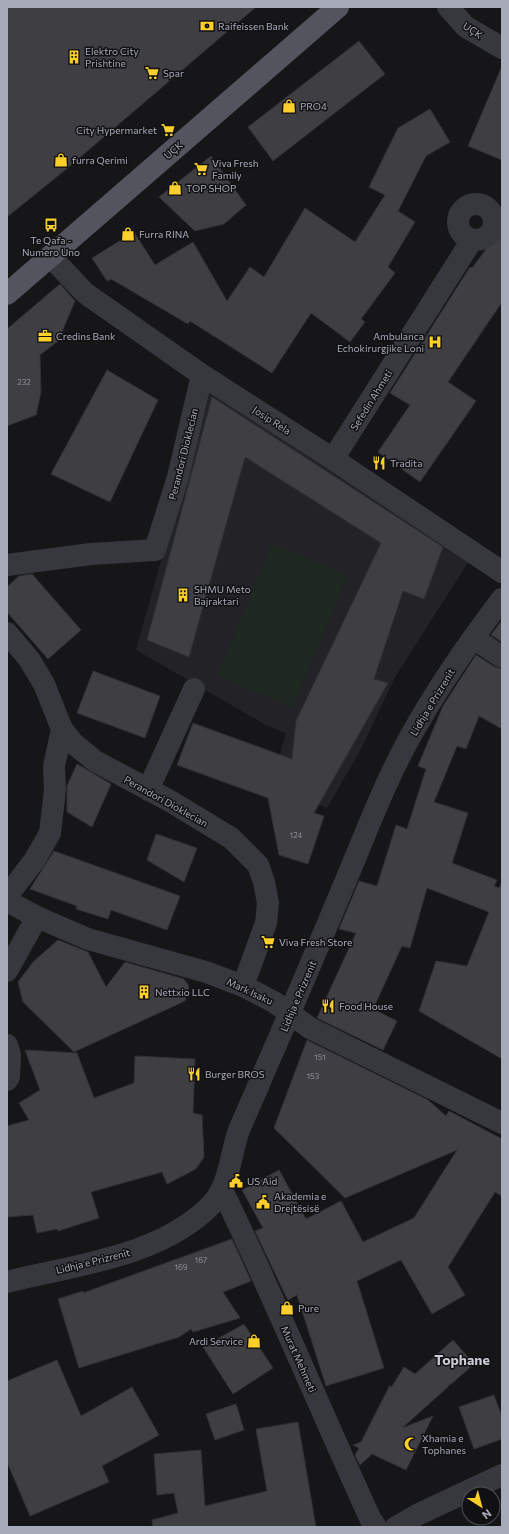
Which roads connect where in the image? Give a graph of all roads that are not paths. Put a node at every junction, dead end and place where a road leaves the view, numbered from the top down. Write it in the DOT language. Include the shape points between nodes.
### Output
graph roads {
  1 [pos="338,7"];
  2 [pos="448,7"];
  3 [pos="502,48"];
  4 [pos="472,240"];
  5 [pos="50,256"];
  6 [pos="7,294"];
  7 [pos="202,375"];
  8 [pos="333,459"];
  9 [pos="7,565"];
  10 [pos="502,572"];
  11 [pos="502,599"];
  12 [pos="7,634"];
  13 [pos="473,638"];
  14 [pos="502,657"];
  15 [pos="194,689"];
  16 [pos="62,729"];
  17 [pos="148,790"];
  18 [pos="7,896"];
  19 [pos="7,901"];
  20 [pos="37,917"];
  21 [pos="7,971"];
  22 [pos="243,986"];
  23 [pos="290,1013"];
  24 [pos="7,1045"];
  25 [pos="7,1080"];
  26 [pos="502,1122"];
  27 [pos="222,1190"];
  28 [pos="7,1282"];
  29 [pos="502,1475"];
  30 [pos="376,1527"];
  31 [pos="396,1527"];
  1 -- 5 [label="main road, UÇK"];
  2 -- 3 [label="street, UÇK" via="466,27"];
  4 -- 8 [label="street, Sefedin Ahmeti"];
  5 -- 6 [label="main road, UÇK"];
  5 -- 7 [label="street, Josip Rela" via="85,293"];
  7 -- 8 [label="street, Josip Rela"];
  7 -- 9 [label="street, Perandori Dioklecian" via="178,477 155,550 90,554"];
  8 -- 10 [label="street, Josip Rela"];
  11 -- 13 [label="street, Lidhja e Prizrenit"];
  12 -- 16 [label="street, Perandori Dioklecian" via="29,659 44,684"];
  13 -- 14 [label="street"];
  13 -- 23 [label="street, Lidhja e Prizrenit" via="440,684 389,779"];
  15 -- 17 [label="street"];
  16 -- 17 [label="street, Perandori Dioklecian" via="73,743 96,761"];
  16 -- 18 [label="street" via="54,766 55,790 50,833 34,861"];
  17 -- 22 [label="street, Perandori Dioklecian" via="231,838 258,865 268,903 266,923"];
  19 -- 20 [label="street, Mark Isaku"];
  20 -- 21 [label="street"];
  20 -- 22 [label="street, Mark Isaku" via="88,939 206,972"];
  22 -- 23 [label="street, Mark Isaku"];
  23 -- 26 [label="street, Mark Isaku" via="316,1031"];
  23 -- 27 [label="street, Lidhja e Prizrenit" via="240,1129"];
  24 -- 25 [label="street" via="10,1055"];
  27 -- 28 [label="street, Lidhja e Prizrenit" via="212,1204 185,1226 152,1244 126,1254"];
  27 -- 30 [label="street, Murat Mehmeti" via="350,1475"];
  29 -- 31 [label="street"];
}
